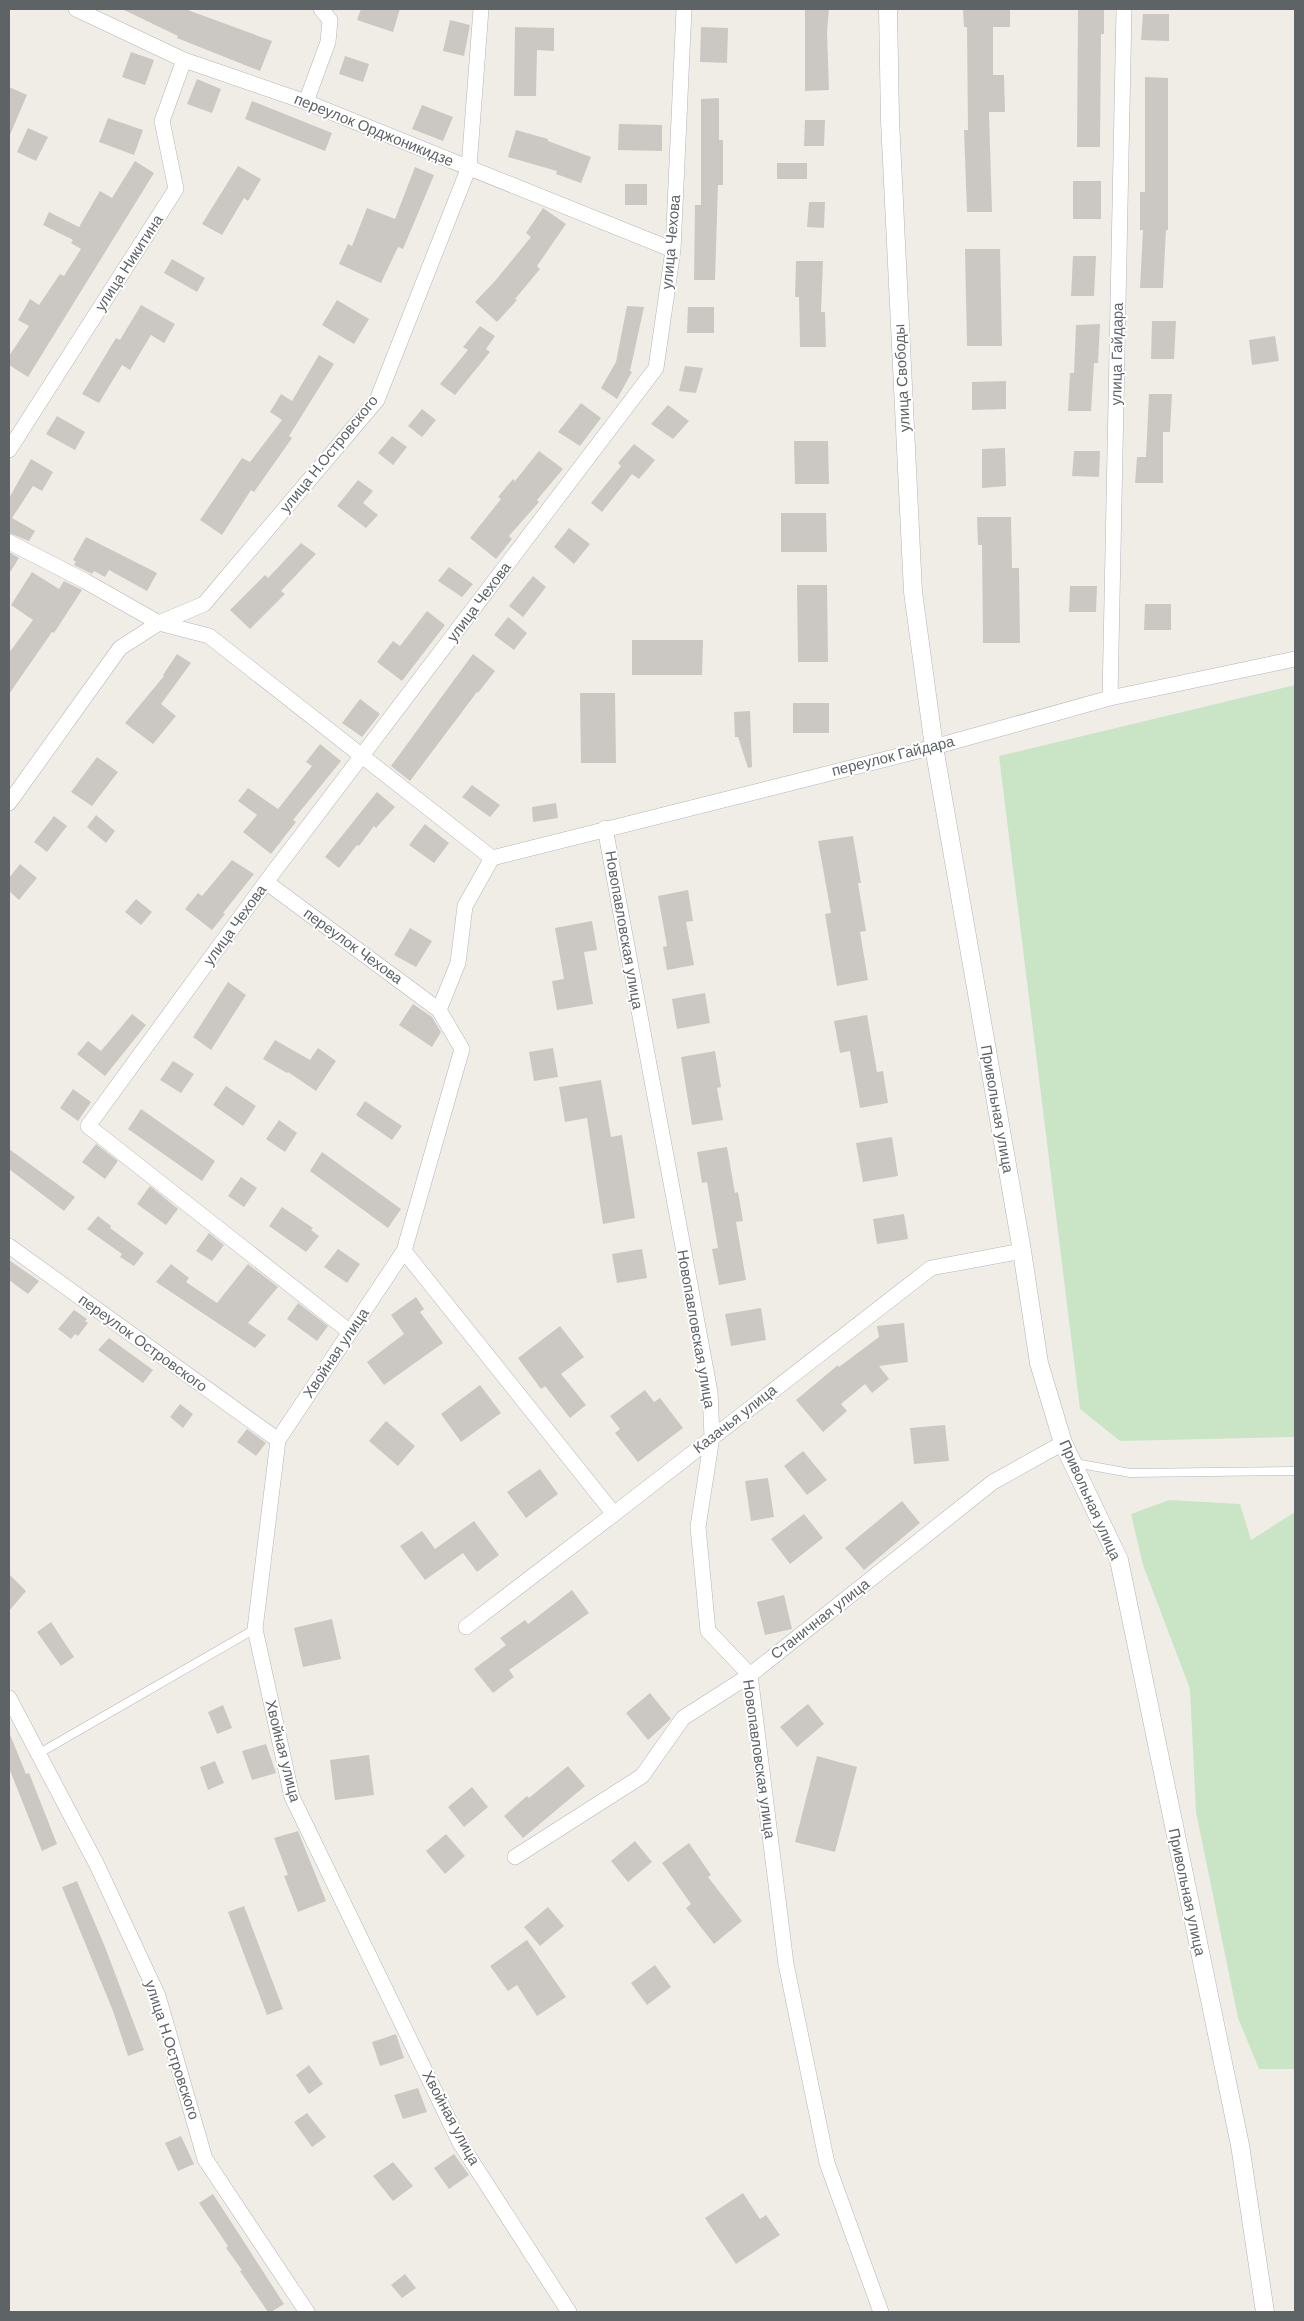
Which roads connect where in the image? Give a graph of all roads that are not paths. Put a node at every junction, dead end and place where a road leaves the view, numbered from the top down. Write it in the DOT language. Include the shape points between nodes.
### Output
graph roads {
  1 [pos="76,9"];
  2 [pos="321,9"];
  3 [pos="481,9"];
  4 [pos="684,9"];
  5 [pos="888,9"];
  6 [pos="1124,9"];
  7 [pos="184,60"];
  8 [pos="306,102"];
  9 [pos="469,167"];
  10 [pos="673,250"];
  11 [pos="9,450"];
  12 [pos="9,542"];
  13 [pos="159,623"];
  14 [pos="1295,659"];
  15 [pos="1110,698"];
  16 [pos="934,746"];
  17 [pos="363,755"];
  18 [pos="9,803"];
  19 [pos="605,828"];
  20 [pos="492,858"];
  21 [pos="266,882"];
  22 [pos="439,1010"];
  23 [pos="9,1246"];
  24 [pos="404,1251"];
  25 [pos="1022,1251"];
  26 [pos="350,1332"];
  27 [pos="712,1437"];
  28 [pos="278,1440"];
  29 [pos="1063,1443"];
  30 [pos="1073,1463"];
  31 [pos="1295,1471"];
  32 [pos="614,1514"];
  33 [pos="466,1627"];
  34 [pos="255,1629"];
  35 [pos="750,1675"];
  36 [pos="9,1698"];
  37 [pos="38,1754"];
  38 [pos="515,1857"];
  39 [pos="307,2312"];
  40 [pos="569,2312"];
  41 [pos="881,2312"];
  42 [pos="1265,2312"];
  1 -- 7 [label="street, переулок Орджоникидзе"];
  2 -- 8 [label="street" via="330,20 328,42"];
  3 -- 9 [label="street, улица Н.Островского"];
  4 -- 10 [label="street, улица Чехова"];
  5 -- 16 [label="street, улица Свободы" via="890,120 913,592"];
  6 -- 15 [label="street, улица Гайдара"];
  7 -- 8 [label="street, переулок Орджоникидзе"];
  7 -- 11 [label="street, улица Никитина" via="162,121 176,189"];
  8 -- 9 [label="street, переулок Орджоникидзе"];
  9 -- 10 [label="street, переулок Орджоникидзе"];
  9 -- 13 [label="street, улица Н.Островского" via="377,400 204,604"];
  10 -- 17 [label="street, улица Чехова" via="656,368"];
  12 -- 13 [label="street"];
  13 -- 17 [label="street" via="209,636"];
  13 -- 18 [label="street, улица Н.Островского" via="120,648"];
  14 -- 15 [label="street, переулок Гайдара"];
  15 -- 16 [label="street, переулок Гайдара"];
  16 -- 19 [label="street, переулок Гайдара"];
  16 -- 25 [label="street, Привольная улица"];
  17 -- 20 [label="street"];
  17 -- 21 [label="street, улица Чехова"];
  19 -- 20 [label="street, переулок Гайдара"];
  19 -- 27 [label="street, Новопавловская улица" via="710,1392"];
  20 -- 22 [label="street" via="465,906 458,963"];
  21 -- 22 [label="street, переулок Чехова"];
  21 -- 26 [label="street, улица Чехова" via="88,1126"];
  22 -- 24 [label="street, Хвойная улица" via="462,1049"];
  23 -- 28 [label="street, переулок Островского"];
  24 -- 26 [label="street, Хвойная улица"];
  24 -- 32 [label="street"];
  25 -- 27 [label="street, Казачья улица" via="931,1268"];
  25 -- 29 [label="street, Привольная улица" via="1039,1363"];
  26 -- 28 [label="street, Хвойная улица"];
  27 -- 32 [label="street, Казачья улица"];
  27 -- 35 [label="street, Новопавловская улица" via="698,1527 708,1630"];
  28 -- 34 [label="street, Хвойная улица"];
  29 -- 30 [label="street, Привольная улица"];
  29 -- 35 [label="street, Станичная улица" via="994,1482"];
  30 -- 31 [label="lane" via="1130,1473"];
  30 -- 42 [label="street, Привольная улица" via="1119,1560 1240,2145"];
  32 -- 33 [label="street, Казачья улица"];
  34 -- 37 [label="lane"];
  34 -- 40 [label="street, Хвойная улица" via="292,1797 460,2142"];
  35 -- 38 [label="street, Станичная улица" via="683,1718 642,1776"];
  35 -- 41 [label="street, Новопавловская улица" via="790,1983 827,2163"];
  36 -- 37 [label="street, улица Н.Островского"];
  37 -- 39 [label="street, улица Н.Островского" via="97,1865 158,1996 206,2159"];
}
